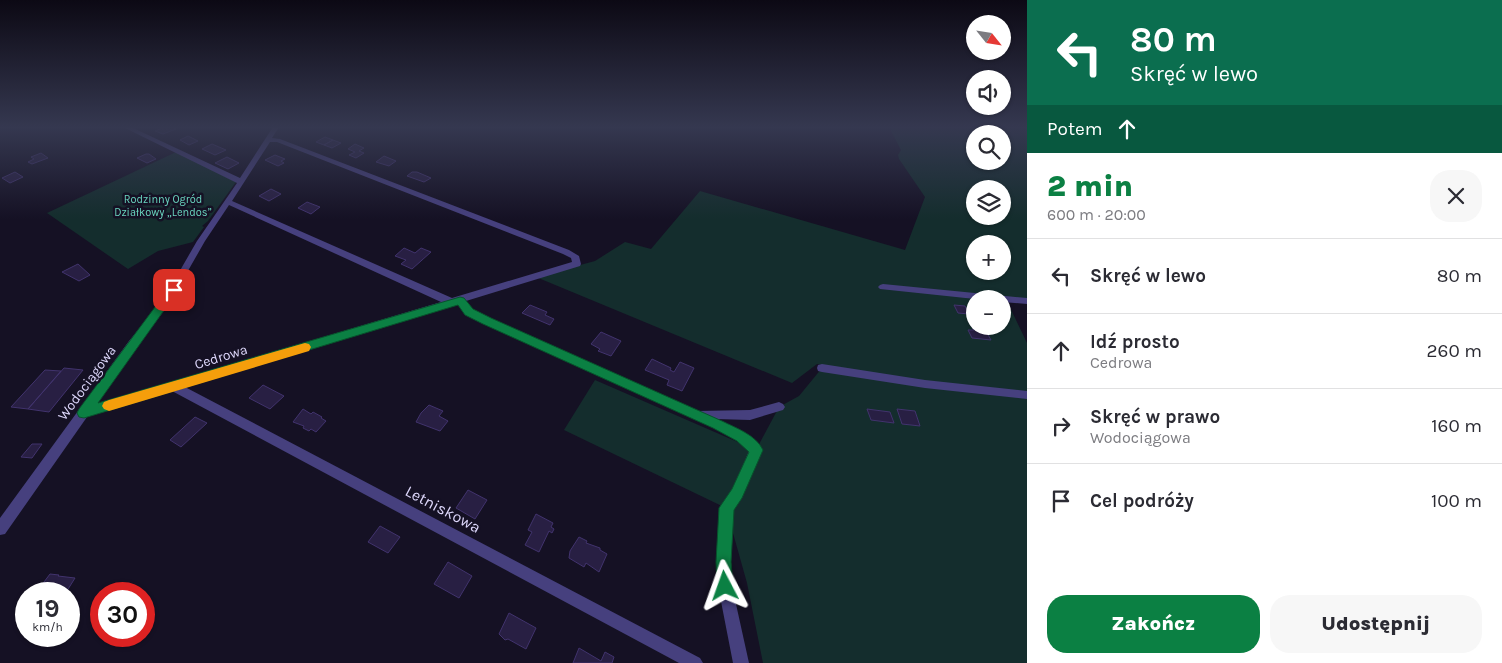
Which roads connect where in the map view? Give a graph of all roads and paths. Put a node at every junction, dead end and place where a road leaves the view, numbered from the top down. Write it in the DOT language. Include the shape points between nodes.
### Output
graph roads {
  1 [pos="191,158"];
  2 [pos="256,158"];
  3 [pos="324,158"];
  4 [pos="241,182"];
  5 [pos="227,201"];
  6 [pos="883,287"];
  7 [pos="1027,301"];
  8 [pos="456,302"];
  9 [pos="822,368"];
  10 [pos="175,386"];
  11 [pos="1027,395"];
  12 [pos="779,407"];
  13 [pos="688,412"];
  14 [pos="84,413"];
  15 [pos="0,529"];
  16 [pos="695,663"];
  17 [pos="741,663"];
  1 -- 4 [label="street"];
  2 -- 4 [label="street, Wodociągowa"];
  3 -- 8 [label="street, Cedrowa" via="575,256 577,264"];
  4 -- 5 [label="street, Wodociągowa"];
  5 -- 8 [label="street"];
  5 -- 14 [label="street, Wodociągowa" via="166,302"];
  6 -- 7 [label="street"];
  8 -- 10 [label="street, Cedrowa"];
  8 -- 13 [label="street" via="487,321"];
  9 -- 11 [label="street"];
  10 -- 14 [label="street, Cedrowa"];
  10 -- 16 [label="street, Letniskowa"];
  12 -- 13 [label="street" via="740,416"];
  13 -- 17 [label="street" via="742,437 756,450 737,494 726,508 725,586"];
  14 -- 15 [label="street, Wodociągowa"];
}
